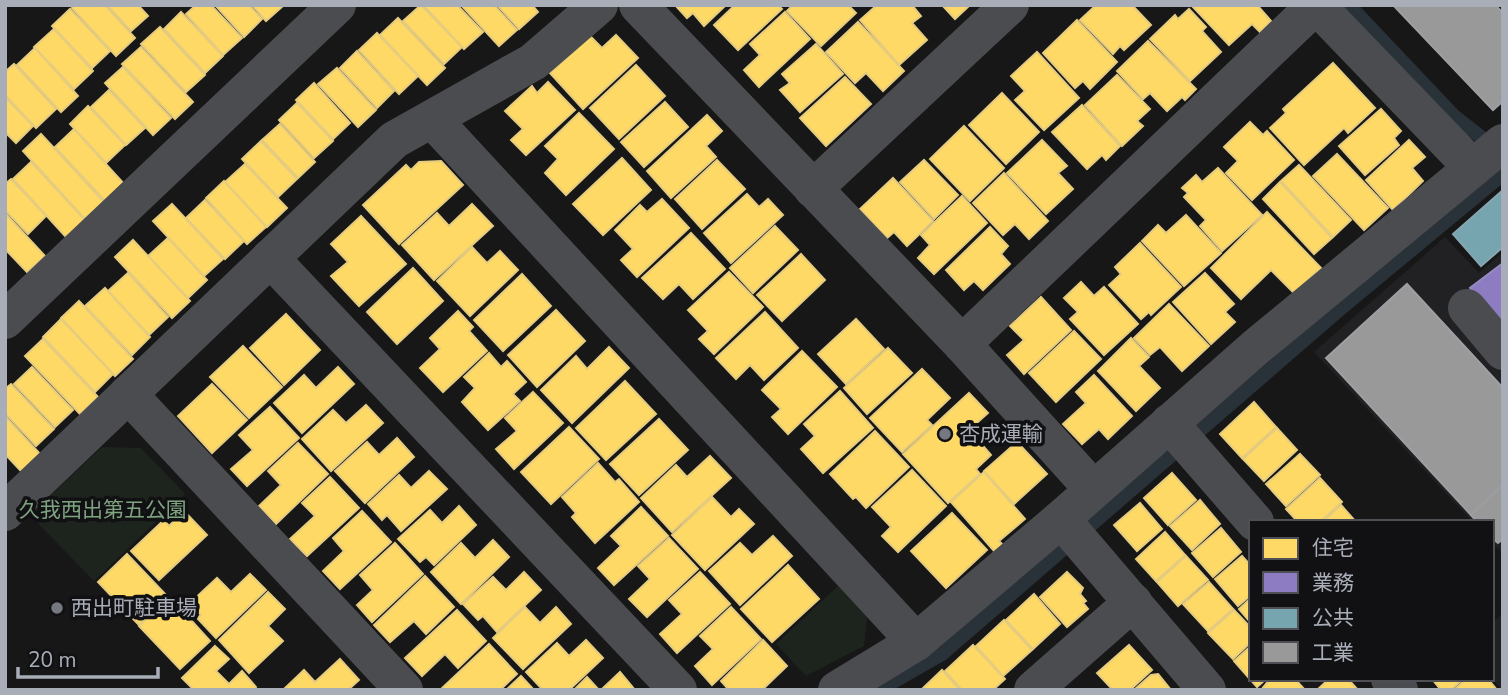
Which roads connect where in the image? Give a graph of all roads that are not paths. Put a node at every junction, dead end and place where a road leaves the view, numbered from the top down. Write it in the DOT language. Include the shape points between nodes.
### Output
graph roads {
  1 [pos="337,5"];
  2 [pos="599,5"];
  3 [pos="638,5"];
  4 [pos="1010,5"];
  5 [pos="433,120"];
  6 [pos="1485,157"];
  7 [pos="813,189"];
  8 [pos="270,258"];
  9 [pos="1467,308"];
  10 [pos="5,320"];
  11 [pos="962,344"];
  12 [pos="1503,351"];
  13 [pos="128,394"];
  14 [pos="1169,422"];
  15 [pos="1093,489"];
  16 [pos="5,512"];
  17 [pos="1061,519"];
  18 [pos="1253,520"];
  19 [pos="1133,602"];
  20 [pos="916,642"];
  21 [pos="404,690"];
  22 [pos="678,690"];
  23 [pos="837,690"];
  24 [pos="1033,690"];
  25 [pos="1208,690"];
  1 -- 10 [label="street"];
  2 -- 5 [label="street" via="533,62"];
  3 -- 7 [label="street"];
  4 -- 7 [label="street"];
  5 -- 8 [label="street" via="394,140"];
  5 -- 20 [label="street"];
  6 -- 11 [label="street" via="1316,5"];
  6 -- 14 [label="street"];
  7 -- 11 [label="street"];
  8 -- 13 [label="street"];
  8 -- 22 [label="street"];
  9 -- 12 [label="street"];
  11 -- 15 [label="street"];
  13 -- 16 [label="street"];
  13 -- 21 [label="street"];
  14 -- 15 [label="street"];
  14 -- 18 [label="street"];
  15 -- 17 [label="street"];
  17 -- 19 [label="street"];
  17 -- 20 [label="street"];
  19 -- 24 [label="street"];
  19 -- 25 [label="street"];
  20 -- 23 [label="street"];
}
